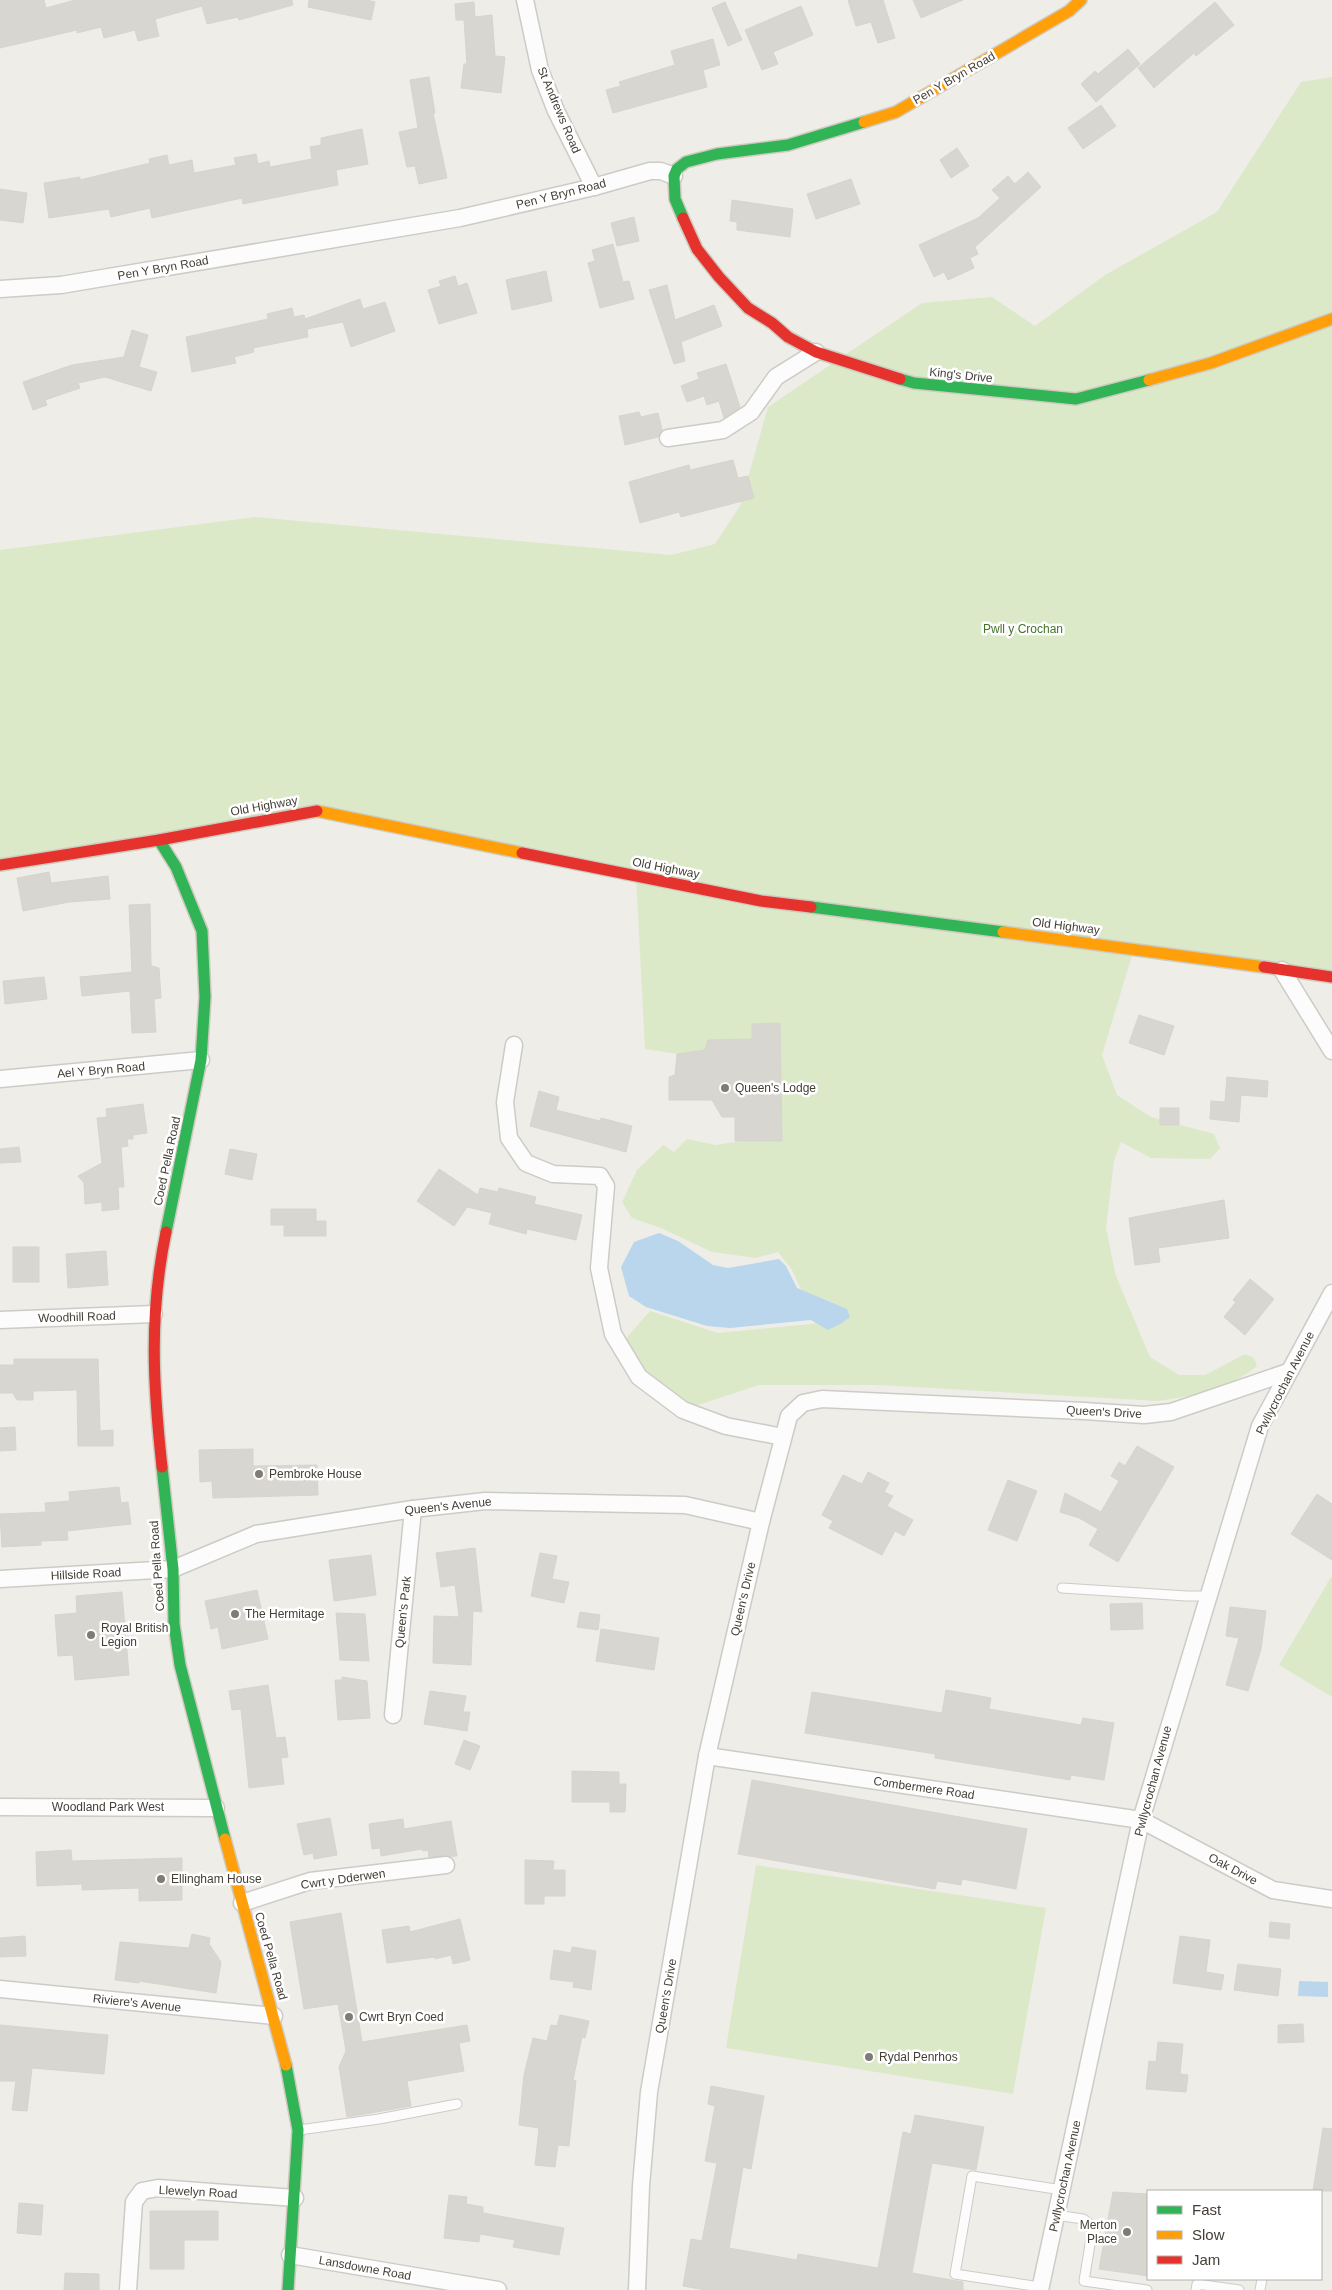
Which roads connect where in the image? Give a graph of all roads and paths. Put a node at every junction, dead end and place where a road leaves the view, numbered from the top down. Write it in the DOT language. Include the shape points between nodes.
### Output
graph roads {
  1 [pos="525,0"];
  2 [pos="1081,0"];
  3 [pos="674,176"];
  4 [pos="594,188"];
  5 [pos="0,290"];
  6 [pos="1332,319"];
  7 [pos="816,352"];
  8 [pos="668,438"];
  9 [pos="159,840"];
  10 [pos="0,865"];
  11 [pos="1282,970"];
  12 [pos="1332,977"];
  13 [pos="514,1045"];
  14 [pos="1332,1050"];
  15 [pos="201,1060"];
  16 [pos="0,1079"];
  17 [pos="1332,1293"];
  18 [pos="154,1314"];
  19 [pos="0,1320"];
  20 [pos="1288,1372"];
  21 [pos="783,1437"];
  22 [pos="413,1509"];
  23 [pos="761,1522"];
  24 [pos="173,1569"];
  25 [pos="0,1580"];
  26 [pos="1062,1588"];
  27 [pos="1208,1596"];
  28 [pos="393,1715"];
  29 [pos="707,1756"];
  30 [pos="0,1807"];
  31 [pos="216,1808"];
  32 [pos="1141,1820"];
  33 [pos="446,1865"];
  34 [pos="1332,1899"];
  35 [pos="242,1903"];
  36 [pos="0,1989"];
  37 [pos="274,2016"];
  38 [pos="457,2104"];
  39 [pos="298,2130"];
  40 [pos="1062,2190"];
  41 [pos="295,2198"];
  42 [pos="1056,2215"];
  43 [pos="290,2255"];
  44 [pos="1040,2289"];
  45 [pos="128,2290"];
  46 [pos="288,2290"];
  47 [pos="498,2290"];
  48 [pos="637,2290"];
  49 [pos="1147,2290"];
  50 [pos="1196,2290"];
  51 [pos="1239,2290"];
  1 -- 4 [label="street, St Andrews Road" via="540,70 556,111"];
  2 -- 3 [label="street, Pen Y Bryn Road" via="1069,11 896,112 788,145 717,154 686,162"];
  3 -- 4 [label="street, Pen Y Bryn Road" via="650,171"];
  3 -- 7 [label="street, King's Drive" via="675,199 683,217 697,248 719,277 748,308 788,337"];
  4 -- 5 [label="street, Pen Y Bryn Road" via="460,218 61,285"];
  6 -- 7 [label="street, King's Drive" via="1211,363 1076,399 914,383"];
  7 -- 8 [label="street" via="776,377 751,412 723,430"];
  9 -- 10 [label="street, Old Highway"];
  9 -- 11 [label="street, Old Highway" via="315,811 761,901"];
  9 -- 15 [label="street, Coed Pella Road" via="176,868 202,931 205,997"];
  11 -- 12 [label="street, Old Highway"];
  11 -- 14 [label="street"];
  13 -- 21 [label="street" via="505,1102 509,1138 526,1163 553,1174 600,1176 606,1186 599,1268 613,1334 639,1377 683,1410 726,1426"];
  15 -- 16 [label="street, Ael Y Bryn Road"];
  15 -- 18 [label="street, Coed Pella Road" via="159,1264"];
  17 -- 20 [label="street, Pwllycrochan Avenue"];
  18 -- 19 [label="street, Woodhill Road"];
  18 -- 24 [label="street, Coed Pella Road" via="154,1391"];
  20 -- 21 [label="street, Queen's Drive" via="1171,1412 1144,1415 822,1400 803,1403 789,1416"];
  20 -- 27 [label="street, Pwllycrochan Avenue" via="1260,1426"];
  21 -- 23 [label="street, Queen's Drive"];
  22 -- 23 [label="street, Queen's Avenue" via="485,1501 685,1505"];
  22 -- 24 [label="street, Queen's Avenue" via="256,1534"];
  22 -- 28 [label="street, Queen's Park"];
  23 -- 29 [label="street, Queen's Drive"];
  24 -- 25 [label="street, Hillside Road"];
  24 -- 31 [label="street, Coed Pella Road" via="174,1624 180,1665"];
  26 -- 27 [label="lane"];
  27 -- 32 [label="street, Pwllycrochan Avenue"];
  29 -- 32 [label="street, Combermere Road"];
  29 -- 48 [label="street, Queen's Drive" via="649,2092"];
  30 -- 31 [label="street, Woodland Park West"];
  31 -- 35 [label="street, Coed Pella Road"];
  32 -- 34 [label="street, Oak Drive" via="1273,1890"];
  32 -- 40 [label="street, Pwllycrochan Avenue"];
  33 -- 35 [label="street, Cwrt y Dderwen" via="310,1881"];
  35 -- 37 [label="street, Coed Pella Road"];
  36 -- 37 [label="street, Riviere's Avenue"];
  37 -- 39 [label="street, Coed Pella Road"];
  38 -- 39 [label="lane"];
  39 -- 41 [label="street, Coed Pella Road"];
  40 -- 42 [label="street, Pwllycrochan Avenue"];
  40 -- 44 [label="lane" via="972,2176 955,2274"];
  41 -- 43 [label="street, Coed Pella Road"];
  41 -- 45 [label="street, Llewelyn Road" via="158,2188 142,2191 134,2202"];
  42 -- 44 [label="street, Pwllycrochan Avenue"];
  42 -- 49 [label="lane" via="1083,2219 1093,2226 1084,2281"];
  43 -- 46 [label="street, Coed Pella Road"];
  43 -- 47 [label="street, Lansdowne Road"];
  50 -- 51 [label="lane" via="1197,2284"];
}
